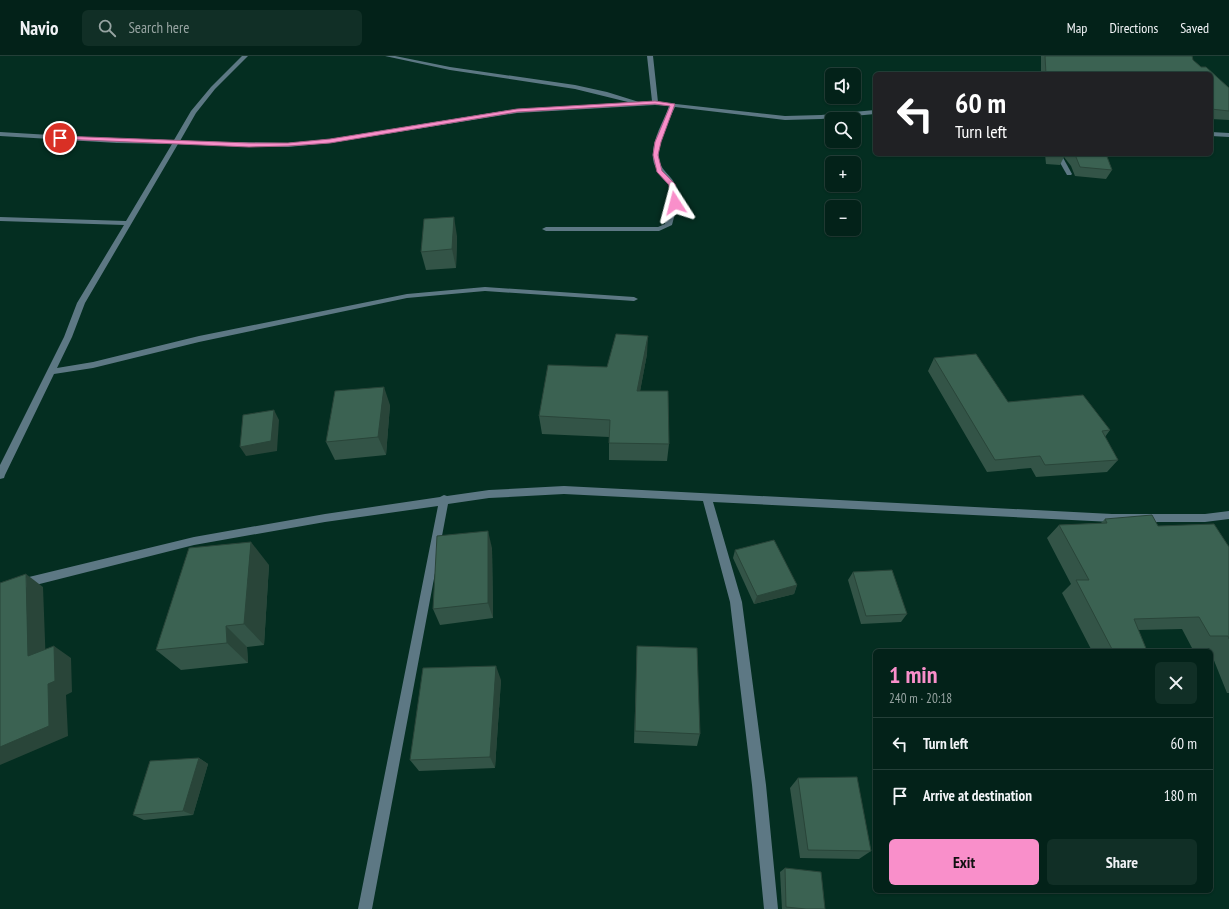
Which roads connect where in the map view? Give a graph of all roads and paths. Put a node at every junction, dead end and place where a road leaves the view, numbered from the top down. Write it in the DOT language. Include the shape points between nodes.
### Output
graph roads {
  1 [pos="245,56"];
  2 [pos="388,56"];
  3 [pos="650,56"];
  4 [pos="655,103"];
  5 [pos="673,104"];
  6 [pos="640,105"];
  7 [pos="873,112"];
  8 [pos="0,134"];
  9 [pos="1213,134"];
  10 [pos="1229,135"];
  11 [pos="177,142"];
  12 [pos="1059,156"];
  13 [pos="1069,174"];
  14 [pos="0,219"];
  15 [pos="128,223"];
  16 [pos="546,229"];
  17 [pos="634,299"];
  18 [pos="50,372"];
  19 [pos="0,475"];
  20 [pos="707,497"];
  21 [pos="444,499"];
  22 [pos="1229,515"];
  23 [pos="0,589"];
  24 [pos="366,909"];
  25 [pos="771,909"];
  1 -- 11 [label="street" via="193,112"];
  2 -- 6 [label="street" via="440,68 535,80 632,101"];
  3 -- 4 [label="street"];
  4 -- 5 [label="street"];
  4 -- 6 [label="street"];
  5 -- 7 [label="street" via="785,118"];
  5 -- 16 [label="street" via="655,155 660,172 672,184 675,203 668,225 659,229"];
  6 -- 11 [label="street" via="517,111 330,141 288,145"];
  8 -- 11 [label="street"];
  9 -- 10 [label="street"];
  11 -- 15 [label="street"];
  12 -- 13 [label="street"];
  14 -- 15 [label="street"];
  15 -- 18 [label="street" via="81,303 68,337"];
  17 -- 18 [label="street" via="485,289 407,296 199,339 93,365"];
  18 -- 19 [label="street"];
  20 -- 21 [label="street" via="564,490"];
  20 -- 22 [label="street" via="1112,518 1205,518"];
  20 -- 25 [label="street" via="736,602 760,784"];
  21 -- 23 [label="street" via="194,541"];
  21 -- 24 [label="street"];
}
